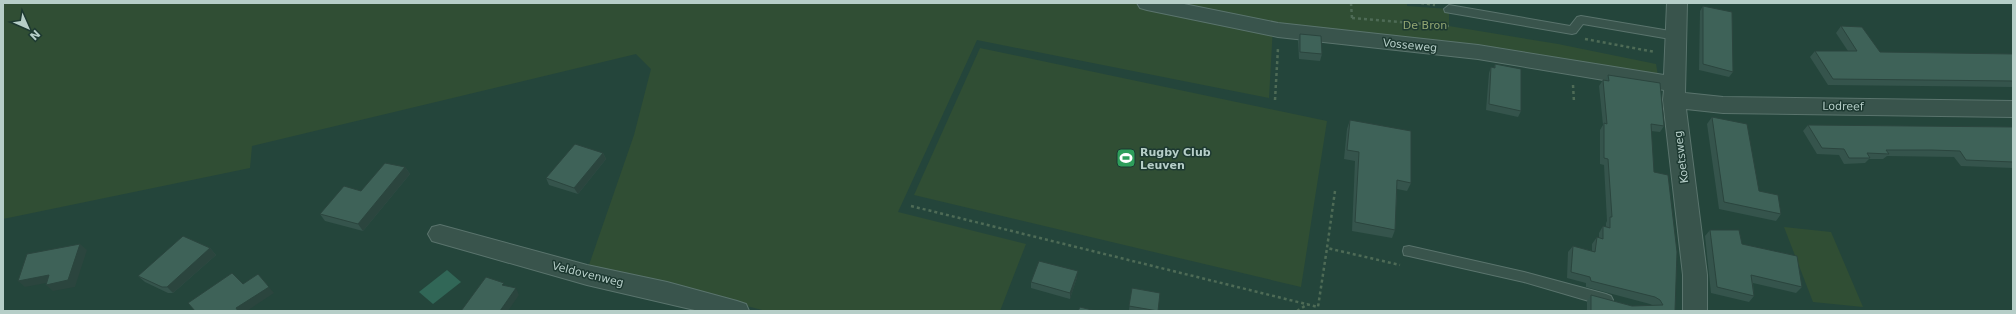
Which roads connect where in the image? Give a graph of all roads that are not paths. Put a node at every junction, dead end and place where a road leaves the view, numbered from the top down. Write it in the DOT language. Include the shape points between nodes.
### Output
graph roads {
  1 [pos="1146,3"];
  2 [pos="1677,3"];
  3 [pos="1449,9"];
  4 [pos="1675,46"];
  5 [pos="1674,92"];
  6 [pos="2013,109"];
  7 [pos="440,234"];
  8 [pos="1409,251"];
  9 [pos="1620,304"];
  10 [pos="737,311"];
  11 [pos="1695,311"];
  1 -- 5 [label="street, Vosseweg" via="1278,30 1478,52 1601,70"];
  2 -- 4 [label="street, Koetsweg"];
  3 -- 4 [label="lane" via="1572,30 1581,20"];
  4 -- 5 [label="street, Koetsweg"];
  5 -- 6 [label="street, Lodreef" via="1723,105"];
  5 -- 11 [label="street, Koetsweg" via="1695,275"];
  7 -- 10 [label="street, Veldovenweg" via="587,275 667,292"];
  8 -- 9 [label="lane" via="1524,277"];
}
